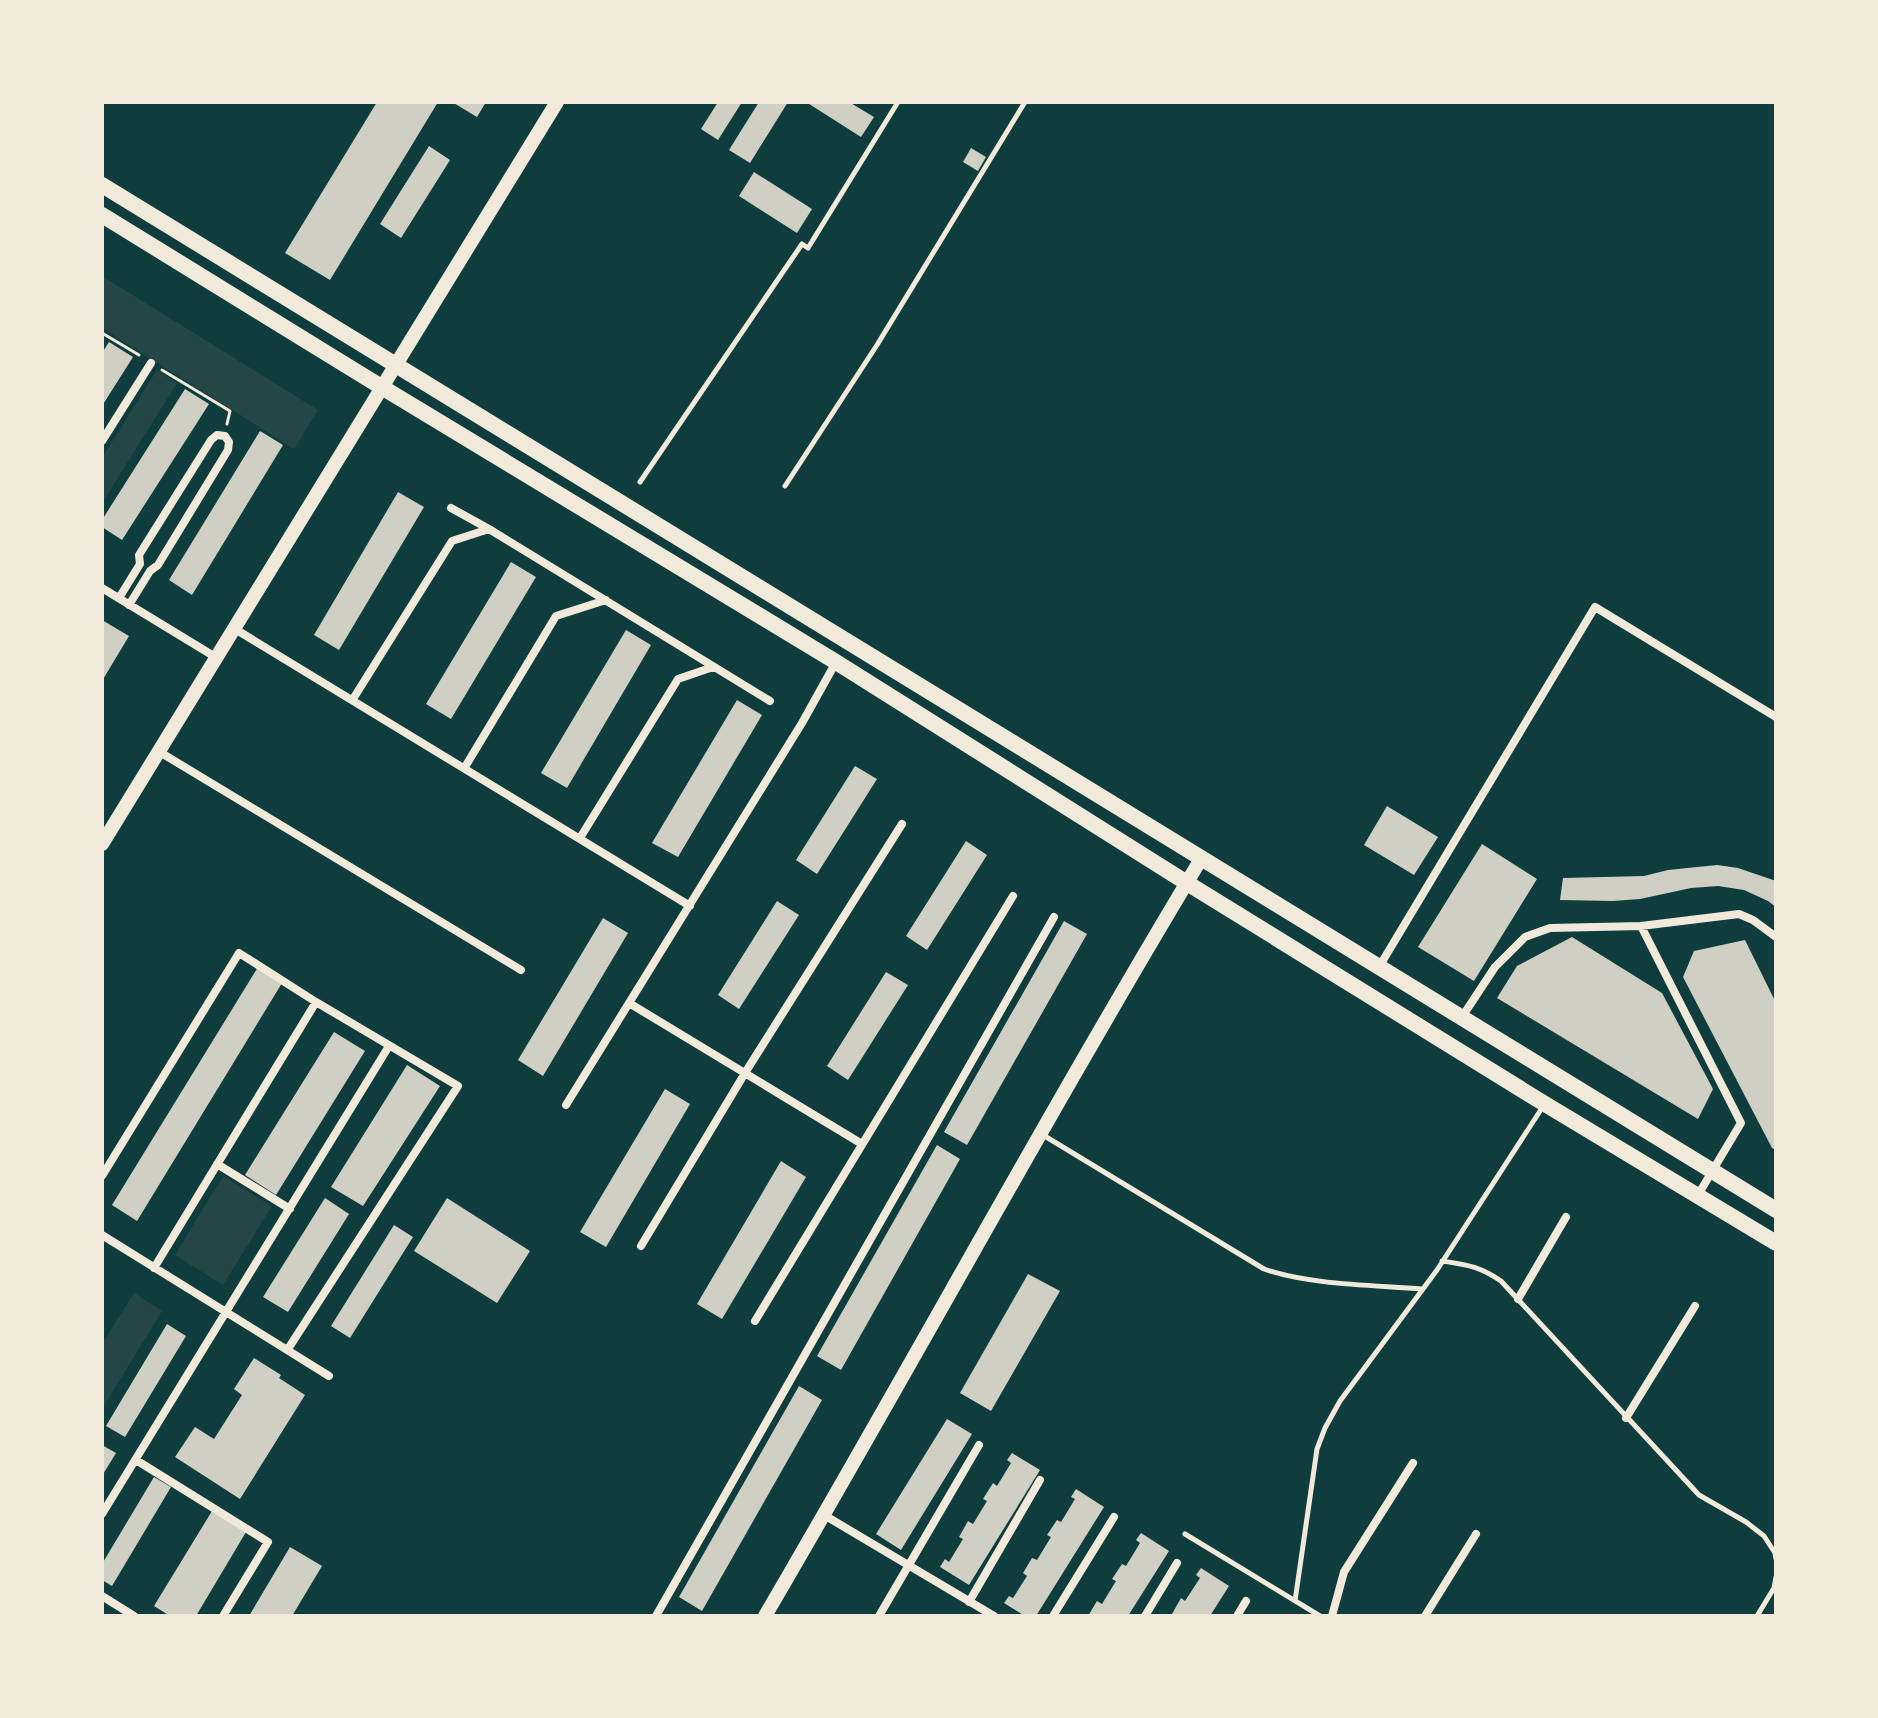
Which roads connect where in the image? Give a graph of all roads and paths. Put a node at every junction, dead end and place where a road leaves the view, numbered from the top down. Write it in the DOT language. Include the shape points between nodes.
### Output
graph roads {
  1 [pos="557,102"];
  2 [pos="898,102"];
  3 [pos="1025,102"];
  4 [pos="102,185"];
  5 [pos="102,215"];
  6 [pos="102,333"];
  7 [pos="151,363"];
  8 [pos="395,365"];
  9 [pos="381,387"];
  10 [pos="225,436"];
  11 [pos="102,441"];
  12 [pos="640,482"];
  13 [pos="785,486"];
  14 [pos="451,508"];
  15 [pos="489,529"];
  16 [pos="140,564"];
  17 [pos="150,571"];
  18 [pos="102,588"];
  19 [pos="119,598"];
  20 [pos="606,600"];
  21 [pos="129,605"];
  22 [pos="235,629"];
  23 [pos="217,658"];
  24 [pos="836,662"];
  25 [pos="713,667"];
  26 [pos="353,699"];
  27 [pos="770,701"];
  28 [pos="1776,717"];
  29 [pos="158,751"];
  30 [pos="465,767"];
  31 [pos="902,824"];
  32 [pos="580,838"];
  33 [pos="102,844"];
  34 [pos="1201,859"];
  35 [pos="1187,883"];
  36 [pos="1013,896"];
  37 [pos="690,906"];
  38 [pos="1054,917"];
  39 [pos="1641,926"];
  40 [pos="1776,937"];
  41 [pos="1379,967"];
  42 [pos="521,970"];
  43 [pos="316,1002"];
  44 [pos="629,1003"];
  45 [pos="1461,1018"];
  46 [pos="389,1046"];
  47 [pos="745,1073"];
  48 [pos="1545,1104"];
  49 [pos="566,1105"];
  50 [pos="1040,1133"];
  51 [pos="862,1144"];
  52 [pos="217,1164"];
  53 [pos="1713,1172"];
  54 [pos="102,1176"];
  55 [pos="1698,1195"];
  56 [pos="290,1209"];
  57 [pos="1776,1210"];
  58 [pos="1566,1217"];
  59 [pos="102,1235"];
  60 [pos="1776,1243"];
  61 [pos="641,1246"];
  62 [pos="1442,1261"];
  63 [pos="154,1268"];
  64 [pos="1423,1289"];
  65 [pos="1518,1299"];
  66 [pos="1695,1306"];
  67 [pos="228,1311"];
  68 [pos="755,1321"];
  69 [pos="288,1349"];
  70 [pos="329,1376"];
  71 [pos="1626,1418"];
  72 [pos="979,1445"];
  73 [pos="136,1460"];
  74 [pos="1413,1463"];
  75 [pos="1040,1480"];
  76 [pos="102,1514"];
  77 [pos="824,1515"];
  78 [pos="1114,1517"];
  79 [pos="1185,1534"];
  80 [pos="1476,1534"];
  81 [pos="1776,1559"];
  82 [pos="1177,1563"];
  83 [pos="908,1566"];
  84 [pos="1776,1577"];
  85 [pos="102,1596"];
  86 [pos="1246,1601"];
  87 [pos="1295,1601"];
  88 [pos="969,1602"];
  89 [pos="134,1616"];
  90 [pos="223,1616"];
  91 [pos="656,1616"];
  92 [pos="765,1616"];
  93 [pos="879,1616"];
  94 [pos="994,1616"];
  95 [pos="1053,1616"];
  96 [pos="1145,1616"];
  97 [pos="1237,1616"];
  98 [pos="1320,1616"];
  99 [pos="1332,1616"];
  100 [pos="1425,1616"];
  101 [pos="1757,1616"];
  1 -- 8 [label="street"];
  2 -- 12 [label="lane" via="808,248 802,244"];
  3 -- 13 [label="lane"];
  4 -- 8 [label="main road"];
  5 -- 9 [label="main road"];
  6 -- 7 [label="path"];
  7 -- 10 [label="path" via="230,411"];
  7 -- 11 [label="street"];
  8 -- 9 [label="street"];
  8 -- 34 [label="main road"];
  9 -- 22 [label="street"];
  9 -- 24 [label="main road"];
  10 -- 16 [label="street" via="211,440 139,555"];
  10 -- 17 [label="street" via="228,450"];
  14 -- 15 [label="street"];
  15 -- 20 [label="street"];
  15 -- 26 [label="street" via="452,541"];
  16 -- 17 [label="street"];
  16 -- 19 [label="street"];
  17 -- 21 [label="street"];
  18 -- 19 [label="street"];
  19 -- 21 [label="street"];
  20 -- 25 [label="street"];
  20 -- 30 [label="street" via="556,616"];
  21 -- 23 [label="street"];
  22 -- 23 [label="street"];
  22 -- 26 [label="street"];
  23 -- 29 [label="street"];
  24 -- 35 [label="main road"];
  24 -- 37 [label="street"];
  25 -- 27 [label="street"];
  25 -- 32 [label="street" via="678,679"];
  26 -- 30 [label="street"];
  28 -- 41 [label="street" via="1595,607"];
  29 -- 33 [label="street"];
  29 -- 42 [label="street"];
  30 -- 32 [label="street"];
  31 -- 47 [label="street"];
  32 -- 37 [label="street"];
  34 -- 35 [label="street"];
  34 -- 41 [label="main road"];
  35 -- 48 [label="main road"];
  35 -- 50 [label="street"];
  36 -- 51 [label="street"];
  37 -- 44 [label="street"];
  38 -- 91 [label="street"];
  39 -- 40 [label="street" via="1739,914"];
  39 -- 45 [label="street" via="1550,928 1525,937 1495,967"];
  39 -- 53 [label="street" via="1741,1123"];
  41 -- 45 [label="main road"];
  43 -- 46 [label="street"];
  43 -- 52 [label="street"];
  43 -- 54 [label="street" via="239,953"];
  44 -- 47 [label="street"];
  44 -- 49 [label="street"];
  45 -- 53 [label="main road"];
  46 -- 56 [label="street"];
  46 -- 69 [label="street" via="458,1086"];
  47 -- 51 [label="street"];
  47 -- 61 [label="street"];
  48 -- 55 [label="main road"];
  48 -- 62 [label="lane"];
  50 -- 64 [label="lane" via="1264,1269 1302,1279"];
  50 -- 77 [label="street"];
  51 -- 68 [label="street"];
  52 -- 56 [label="street"];
  52 -- 63 [label="street"];
  53 -- 55 [label="street"];
  53 -- 57 [label="main road"];
  55 -- 60 [label="main road"];
  56 -- 67 [label="street"];
  58 -- 65 [label="street"];
  59 -- 63 [label="street"];
  62 -- 64 [label="lane"];
  62 -- 65 [label="lane" via="1484,1270"];
  63 -- 67 [label="street"];
  64 -- 87 [label="lane" via="1325,1428 1317,1449"];
  65 -- 71 [label="lane"];
  66 -- 71 [label="street"];
  67 -- 69 [label="street"];
  67 -- 73 [label="street"];
  69 -- 70 [label="street"];
  71 -- 81 [label="lane" via="1699,1495 1764,1536"];
  72 -- 83 [label="street"];
  73 -- 76 [label="street"];
  73 -- 90 [label="street" via="268,1542"];
  74 -- 99 [label="street" via="1344,1572"];
  75 -- 88 [label="street"];
  77 -- 83 [label="street"];
  77 -- 92 [label="street"];
  78 -- 95 [label="street"];
  79 -- 87 [label="lane"];
  80 -- 100 [label="street"];
  82 -- 96 [label="street"];
  83 -- 88 [label="street"];
  83 -- 93 [label="street"];
  84 -- 101 [label="lane"];
  85 -- 89 [label="street"];
  86 -- 97 [label="street"];
  87 -- 98 [label="lane"];
  88 -- 94 [label="street"];
}
